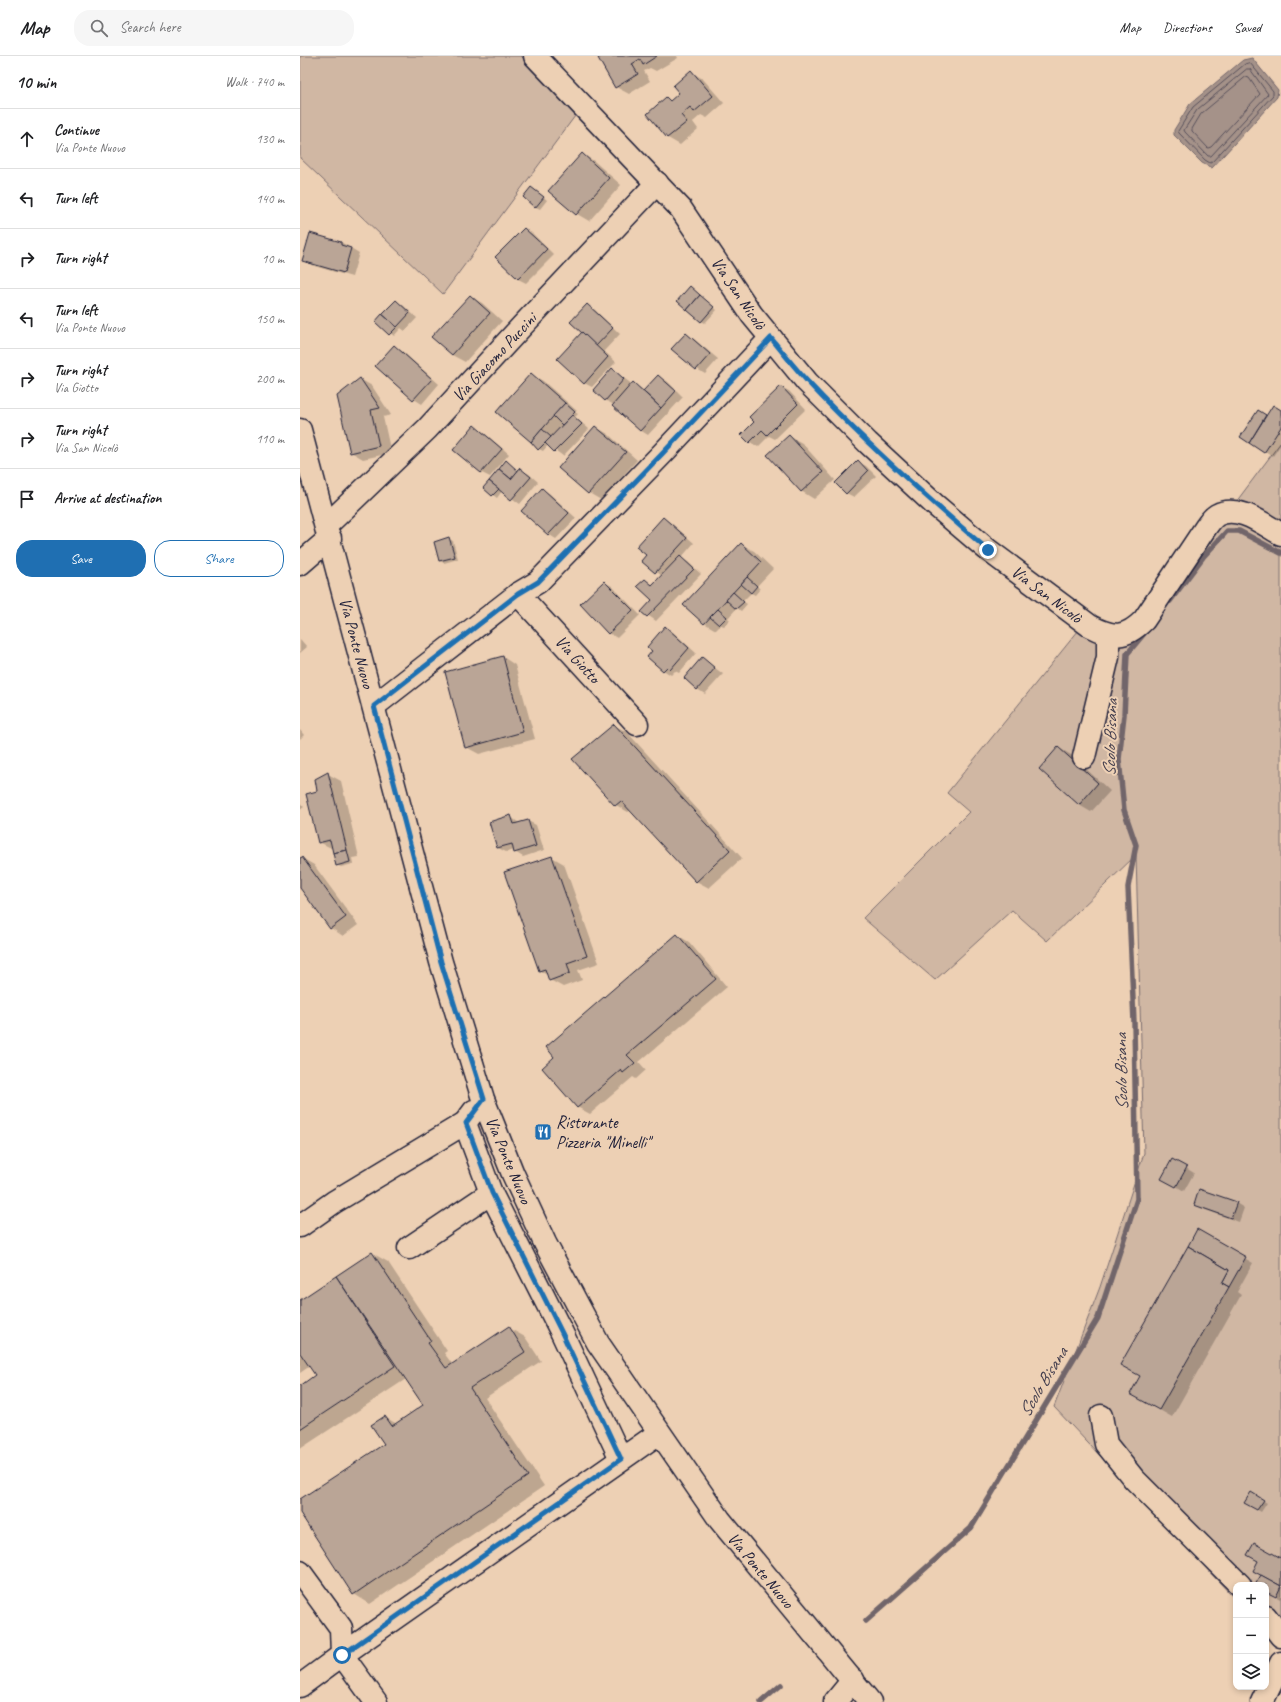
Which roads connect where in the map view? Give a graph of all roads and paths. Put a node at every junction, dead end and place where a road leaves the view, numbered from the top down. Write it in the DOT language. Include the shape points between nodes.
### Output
graph roads {
  1 [pos="535,56"];
  2 [pos="657,183"];
  3 [pos="771,338"];
  4 [pos="300,430"];
  5 [pos="328,532"];
  6 [pos="1281,534"];
  7 [pos="300,564"];
  8 [pos="518,594"];
  9 [pos="1108,634"];
  10 [pos="374,706"];
  11 [pos="637,724"];
  12 [pos="1084,757"];
  13 [pos="484,1099"];
  14 [pos="466,1123"];
  15 [pos="492,1193"];
  16 [pos="300,1226"];
  17 [pos="409,1248"];
  18 [pos="1101,1416"];
  19 [pos="659,1433"];
  20 [pos="621,1459"];
  21 [pos="300,1572"];
  22 [pos="1237,1582"];
  23 [pos="1267,1618"];
  24 [pos="1281,1636"];
  25 [pos="342,1655"];
  26 [pos="1281,1663"];
  27 [pos="853,1680"];
  28 [pos="300,1686"];
  29 [pos="376,1702"];
  30 [pos="836,1702"];
  31 [pos="870,1702"];
  32 [pos="1262,1702"];
  1 -- 2 [label="street, Via San Nicolò"];
  2 -- 3 [label="street, Via San Nicolò" via="681,209 752,315"];
  2 -- 5 [label="street, Via Giacomo Puccini"];
  3 -- 8 [label="street" via="552,568 538,582"];
  3 -- 9 [label="street, Via San Nicolò" via="813,387 868,443 934,504 988,550 1052,598 1090,626"];
  4 -- 5 [label="street, Via Ponte Nuovo"];
  5 -- 7 [label="street"];
  5 -- 10 [label="street, Via Ponte Nuovo"];
  6 -- 9 [label="street, Via San Nicolò" via="1238,512 1225,512 1215,516 1144,620 1134,630 1125,634"];
  8 -- 10 [label="street"];
  8 -- 11 [label="street, Via Giotto"];
  9 -- 12 [label="street" via="1108,658"];
  10 -- 13 [label="street, Via Ponte Nuovo" via="441,962"];
  13 -- 14 [label="street"];
  13 -- 19 [label="street, Via Ponte Nuovo" via="513,1174 548,1250 598,1343"];
  14 -- 15 [label="street"];
  14 -- 16 [label="street" via="334,1202"];
  15 -- 17 [label="street"];
  15 -- 20 [label="street"];
  18 -- 22 [label="street" via="1106,1444 1134,1479"];
  19 -- 20 [label="street"];
  19 -- 27 [label="street, Via Ponte Nuovo" via="720,1520"];
  20 -- 25 [label="street"];
  21 -- 25 [label="street" via="341,1628"];
  23 -- 24 [label="street"];
  25 -- 28 [label="street"];
  25 -- 29 [label="street"];
  26 -- 32 [label="street"];
  27 -- 30 [label="street"];
  27 -- 31 [label="street, Via Ponte Nuovo"];
}
